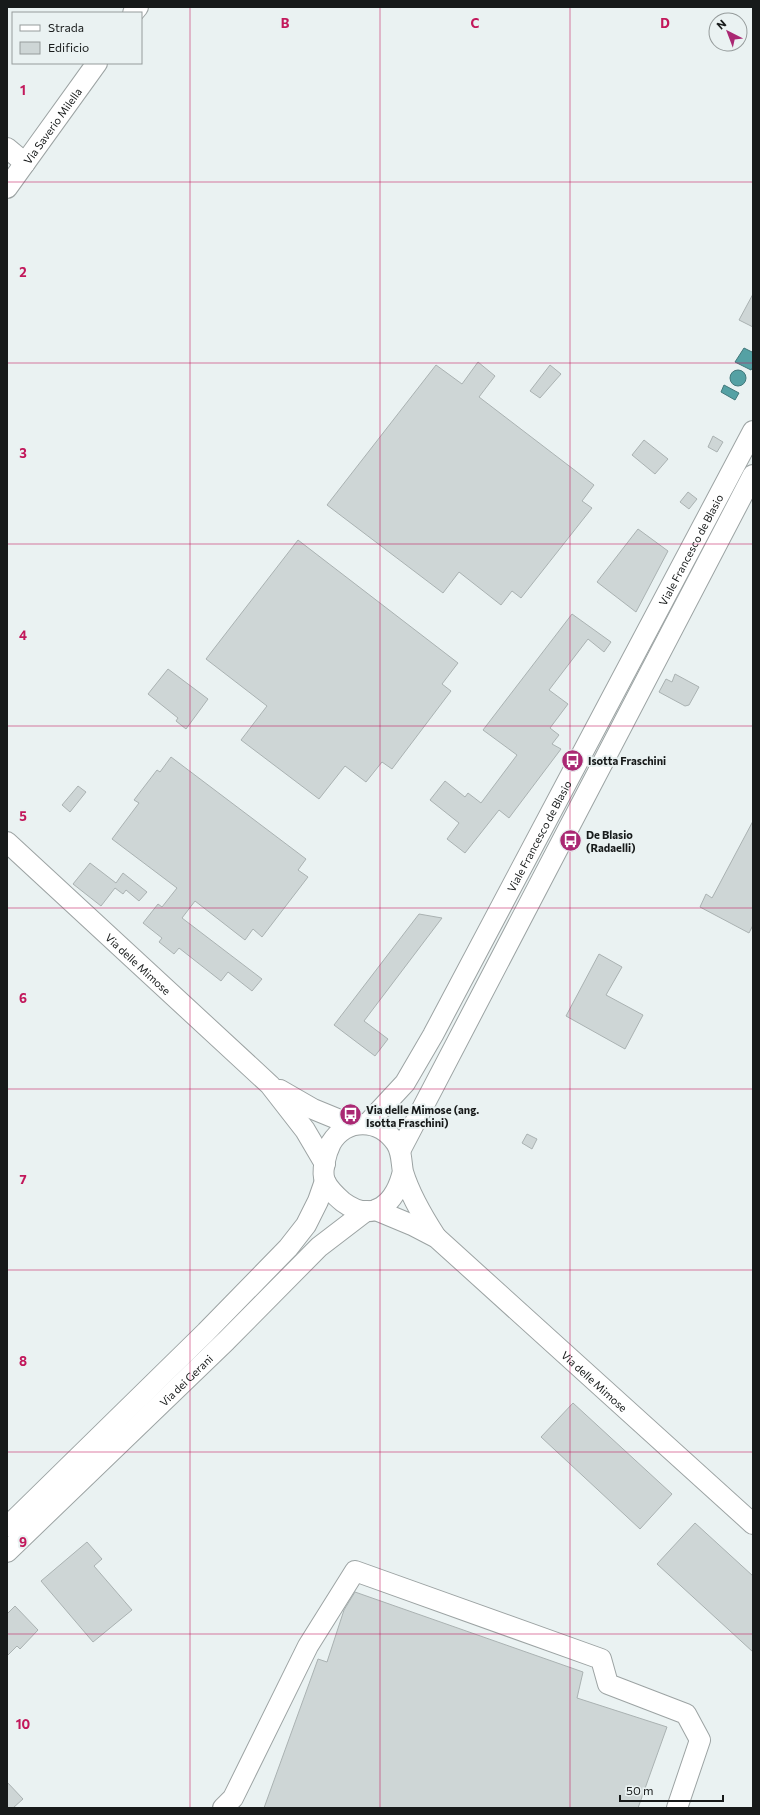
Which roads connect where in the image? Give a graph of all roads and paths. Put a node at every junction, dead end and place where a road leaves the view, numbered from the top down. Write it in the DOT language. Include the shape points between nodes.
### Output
graph roads {
  1 [pos="96,64"];
  2 [pos="7,148"];
  3 [pos="25,163"];
  4 [pos="7,188"];
  5 [pos="753,431"];
  6 [pos="753,476"];
  7 [pos="7,842"];
  8 [pos="270,1085"];
  9 [pos="359,1124"];
  10 [pos="400,1151"];
  11 [pos="403,1171"];
  12 [pos="325,1172"];
  13 [pos="371,1210"];
  14 [pos="437,1238"];
  15 [pos="753,1524"];
  16 [pos="7,1527"];
  17 [pos="7,1552"];
  18 [pos="223,1808"];
  19 [pos="677,1808"];
  1 -- 3 [label="street, Via Saverio Milella"];
  2 -- 3 [label="street"];
  3 -- 4 [label="street, Via Saverio Milella"];
  5 -- 9 [label="street, Viale Francesco de Blasio" via="433,1035 405,1083"];
  6 -- 10 [label="street, Viale Francesco de Blasio"];
  7 -- 8 [label="street, Via delle Mimose"];
  8 -- 9 [label="street, Via delle Mimose" via="313,1109"];
  8 -- 12 [label="street, Via delle Mimose" via="305,1130"];
  9 -- 10 [label="street" via="384,1132 395,1141"];
  9 -- 12 [label="street" via="336,1134 328,1148"];
  10 -- 11 [label="street"];
  11 -- 13 [label="street" via="395,1196 387,1205"];
  11 -- 14 [label="street" via="422,1215"];
  12 -- 13 [label="street" via="337,1197 348,1205"];
  12 -- 16 [label="street, Via dei Gerani" via="318,1201 306,1225 288,1248"];
  13 -- 14 [label="street" via="412,1225"];
  13 -- 17 [label="street, Via dei Gerani" via="319,1247 226,1341"];
  14 -- 15 [label="street, Via delle Mimose"];
  18 -- 19 [label="street" via="233,1798 308,1646 355,1571 601,1659 608,1684 686,1714 700,1740"];
}
